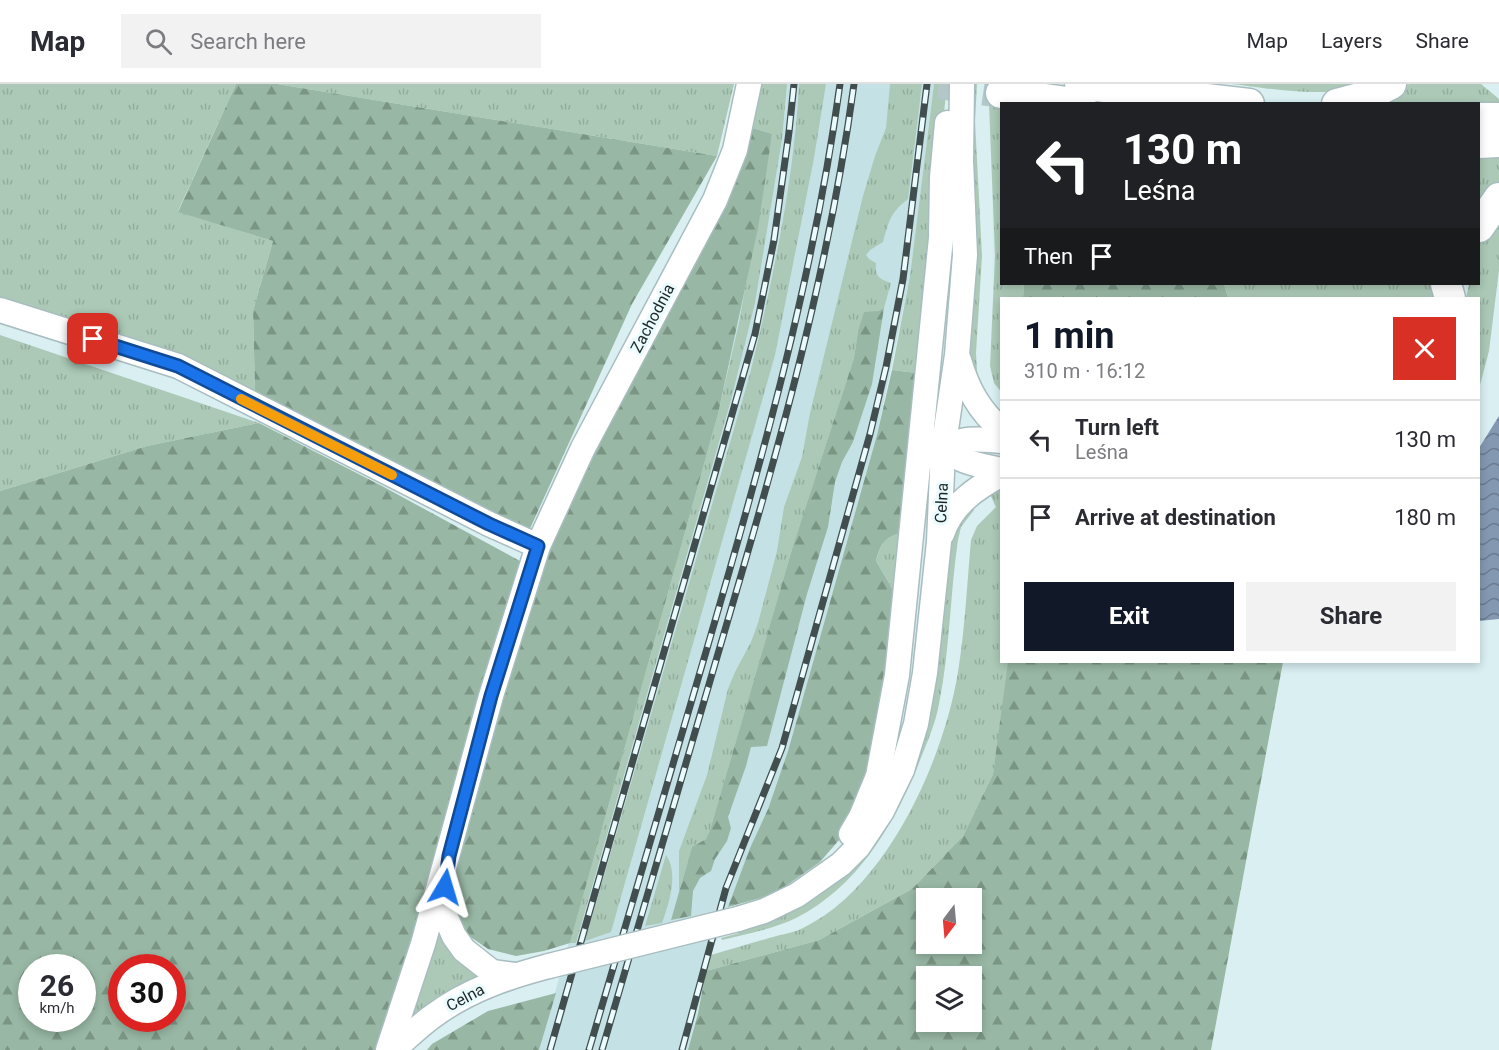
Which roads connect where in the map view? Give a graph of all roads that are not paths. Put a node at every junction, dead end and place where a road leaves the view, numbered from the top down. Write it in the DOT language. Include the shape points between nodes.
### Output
graph roads {
  1 [pos="749,84"];
  2 [pos="953,84"];
  3 [pos="962,84"];
  4 [pos="1080,84"];
  5 [pos="1391,84"];
  6 [pos="1001,93"];
  7 [pos="1066,102"];
  8 [pos="1232,102"];
  9 [pos="1344,102"];
  10 [pos="1480,118"];
  11 [pos="1499,118"];
  12 [pos="1499,142"];
  13 [pos="1480,143"];
  14 [pos="1499,198"];
  15 [pos="1480,225"];
  16 [pos="0,310"];
  17 [pos="957,355"];
  18 [pos="925,400"];
  19 [pos="1000,428"];
  20 [pos="1000,441"];
  21 [pos="943,450"];
  22 [pos="1000,471"];
  23 [pos="1000,473"];
  24 [pos="915,502"];
  25 [pos="939,542"];
  26 [pos="538,546"];
  27 [pos="449,856"];
  28 [pos="811,885"];
  29 [pos="515,975"];
  30 [pos="388,1050"];
  31 [pos="393,1050"];
  1 -- 26 [label="street, Zachodnia" via="735,150 715,200 583,448"];
  2 -- 18 [label="street, Celna"];
  3 -- 17 [label="street, Celna" via="965,255"];
  4 -- 8 [label="main road"];
  5 -- 9 [label="main road"];
  6 -- 7 [label="main road"];
  10 -- 11 [label="main road"];
  12 -- 13 [label="main road"];
  14 -- 15 [label="main road"];
  16 -- 26 [label="street" via="178,366"];
  17 -- 19 [label="street" via="966,386 982,411"];
  17 -- 21 [label="street, Celna"];
  18 -- 21 [label="street" via="933,436"];
  18 -- 24 [label="street, Celna"];
  20 -- 21 [label="street" via="973,439 955,442"];
  21 -- 22 [label="street" via="969,463"];
  21 -- 24 [label="street" via="924,474"];
  21 -- 25 [label="street, Celna"];
  23 -- 25 [label="street" via="956,507"];
  24 -- 28 [label="street, Celna" via="897,675 878,776 843,848"];
  25 -- 28 [label="street, Celna" via="925,673 916,724 902,770 858,847"];
  26 -- 27 [label="street, Zachodnia" via="491,696"];
  27 -- 29 [label="street" via="444,913 454,936 464,950 492,972"];
  27 -- 30 [label="street"];
  28 -- 29 [label="street, Celna, bridge" via="783,902 738,919"];
  29 -- 31 [label="street, Celna" via="462,996"];
}
